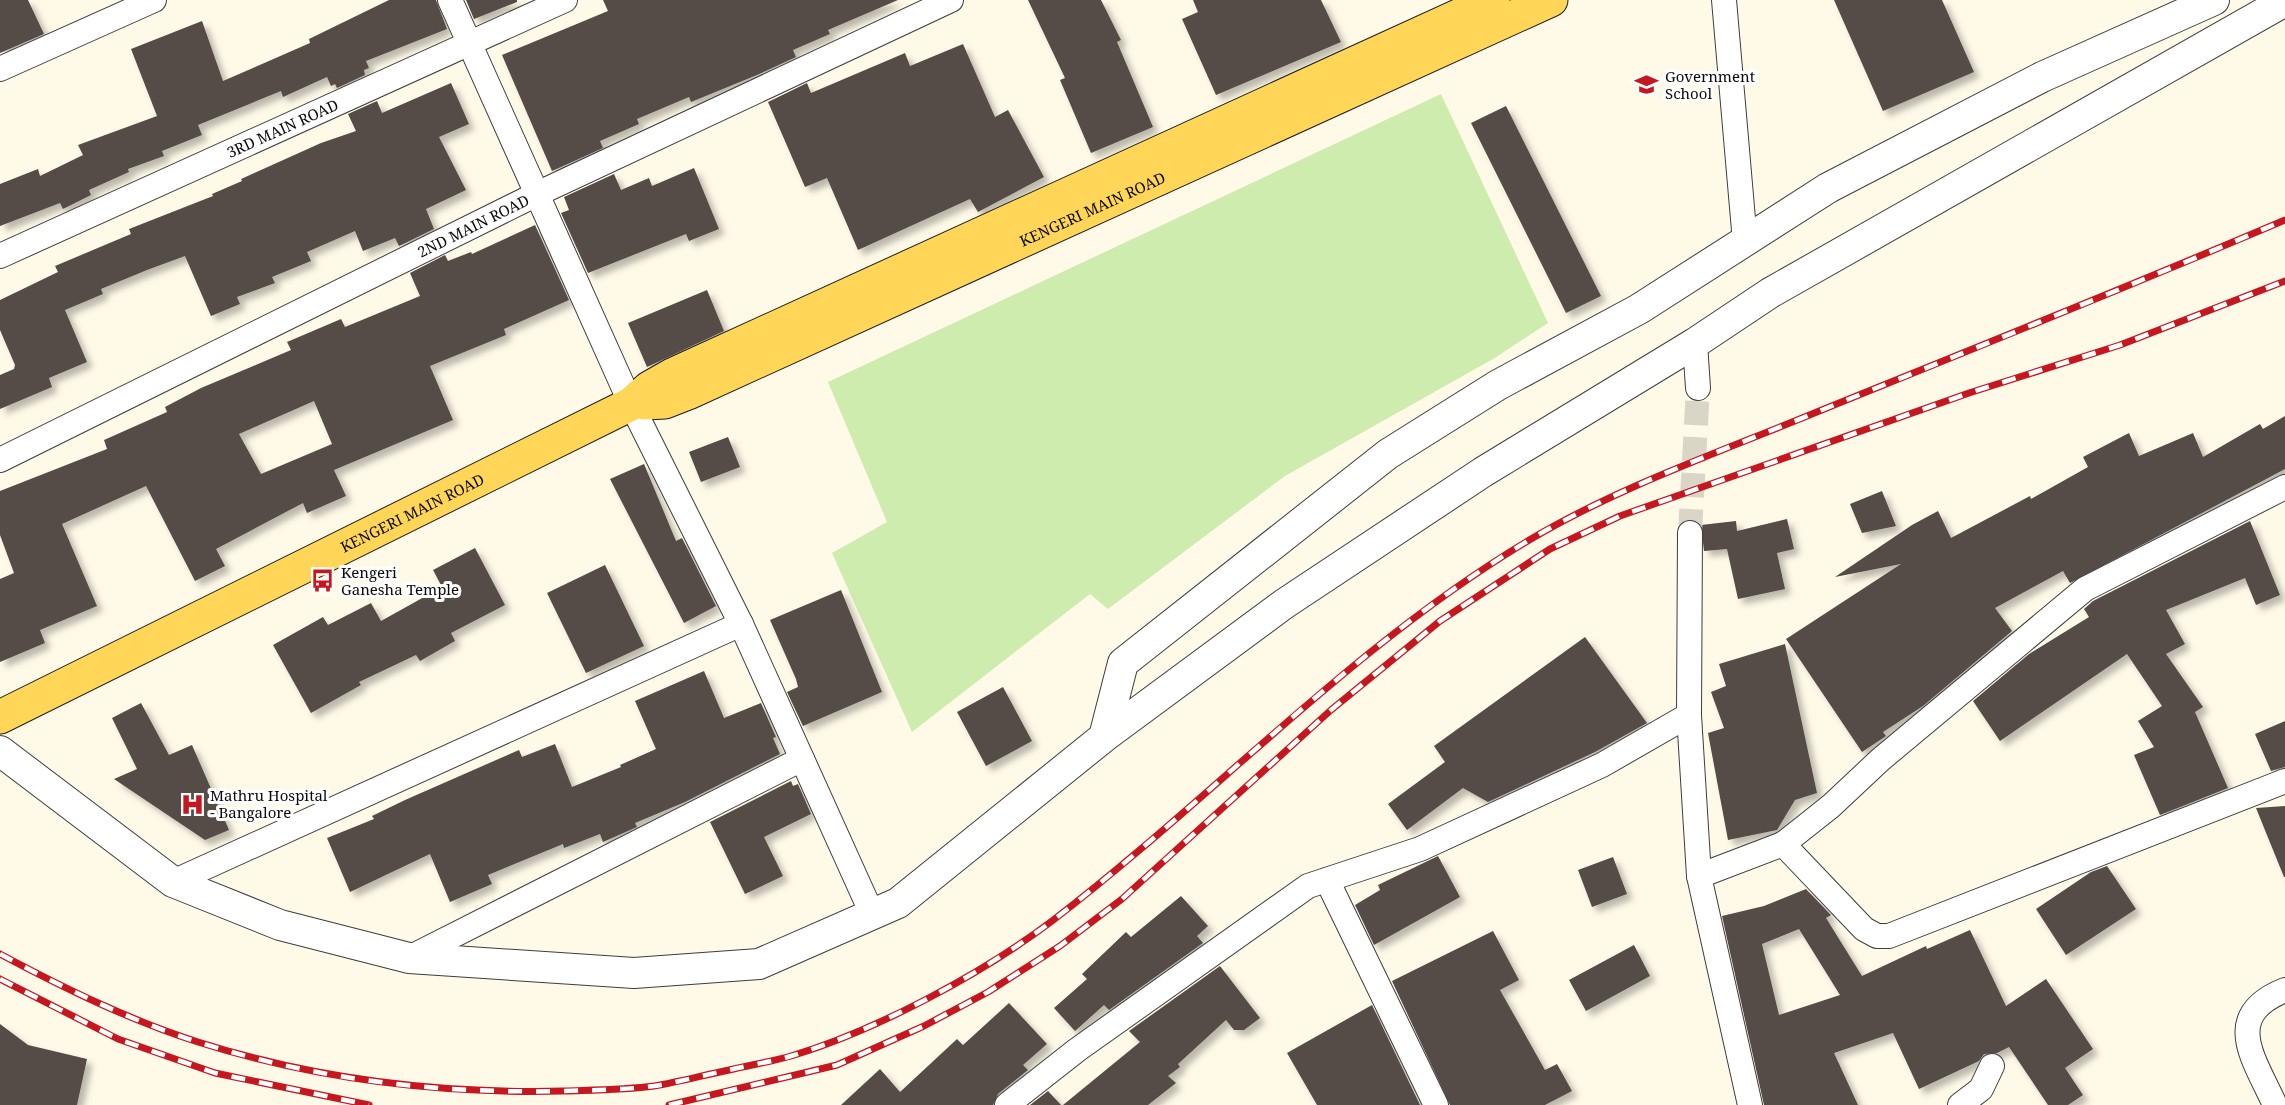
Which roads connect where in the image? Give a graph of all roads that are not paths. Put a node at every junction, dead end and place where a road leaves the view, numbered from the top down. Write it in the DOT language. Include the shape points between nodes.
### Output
graph roads {
  1 [pos="154,0"];
  2 [pos="450,0"];
  3 [pos="565,0"];
  4 [pos="951,0"];
  5 [pos="1493,0"];
  6 [pos="1551,0"];
  7 [pos="1724,0"];
  8 [pos="2214,0"];
  9 [pos="2285,1"];
  10 [pos="469,44"];
  11 [pos="0,69"];
  12 [pos="537,195"];
  13 [pos="1745,242"];
  14 [pos="0,256"];
  15 [pos="1695,343"];
  16 [pos="1698,388"];
  17 [pos="631,404"];
  18 [pos="0,460"];
  19 [pos="2285,487"];
  20 [pos="1690,533"];
  21 [pos="741,624"];
  22 [pos="1689,714"];
  23 [pos="0,717"];
  24 [pos="1104,737"];
  25 [pos="0,751"];
  26 [pos="802,759"];
  27 [pos="2285,781"];
  28 [pos="1783,844"];
  29 [pos="1699,876"];
  30 [pos="1327,880"];
  31 [pos="173,882"];
  32 [pos="873,916"];
  33 [pos="409,958"];
  34 [pos="2285,990"];
  35 [pos="1992,1066"];
  36 [pos="1007,1105"];
  37 [pos="1436,1105"];
  38 [pos="1750,1105"];
  39 [pos="1960,1105"];
  40 [pos="2275,1105"];
  1 -- 11 [label="street"];
  2 -- 10 [label="street"];
  3 -- 10 [label="street, 3RD MAIN ROAD"];
  4 -- 12 [label="street, 2ND MAIN ROAD"];
  5 -- 17 [label="main road, KENGERI MAIN ROAD" via="672,375"];
  6 -- 17 [label="main road, KENGERI MAIN ROAD" via="688,393 665,402"];
  7 -- 13 [label="street"];
  8 -- 13 [label="street" via="2012,93 1828,188"];
  9 -- 15 [label="street" via="1770,293"];
  10 -- 12 [label="street"];
  10 -- 14 [label="street, 3RD MAIN ROAD"];
  12 -- 17 [label="street"];
  12 -- 18 [label="street, 2ND MAIN ROAD"];
  13 -- 24 [label="street" via="1639,309 1498,385 1388,454 1123,663"];
  15 -- 16 [label="street"];
  15 -- 24 [label="street" via="1483,472 1314,584"];
  17 -- 21 [label="street"];
  17 -- 23 [label="main road, KENGERI MAIN ROAD"];
  19 -- 28 [label="street" via="2085,589"];
  20 -- 22 [label="street"];
  21 -- 26 [label="street"];
  21 -- 31 [label="street"];
  22 -- 29 [label="street"];
  22 -- 30 [label="street" via="1602,765 1420,849"];
  24 -- 32 [label="street" via="898,903"];
  25 -- 31 [label="street"];
  26 -- 32 [label="street"];
  26 -- 33 [label="street"];
  27 -- 28 [label="street" via="1889,936 1864,930"];
  28 -- 29 [label="street"];
  29 -- 38 [label="street"];
  30 -- 36 [label="street" via="1308,886 1077,1050"];
  30 -- 37 [label="street"];
  31 -- 33 [label="street" via="280,925"];
  32 -- 33 [label="street" via="759,964 634,973"];
  34 -- 40 [label="street" via="2256,1006 2247,1031 2247,1041"];
  35 -- 39 [label="street" via="1981,1089"];
}
